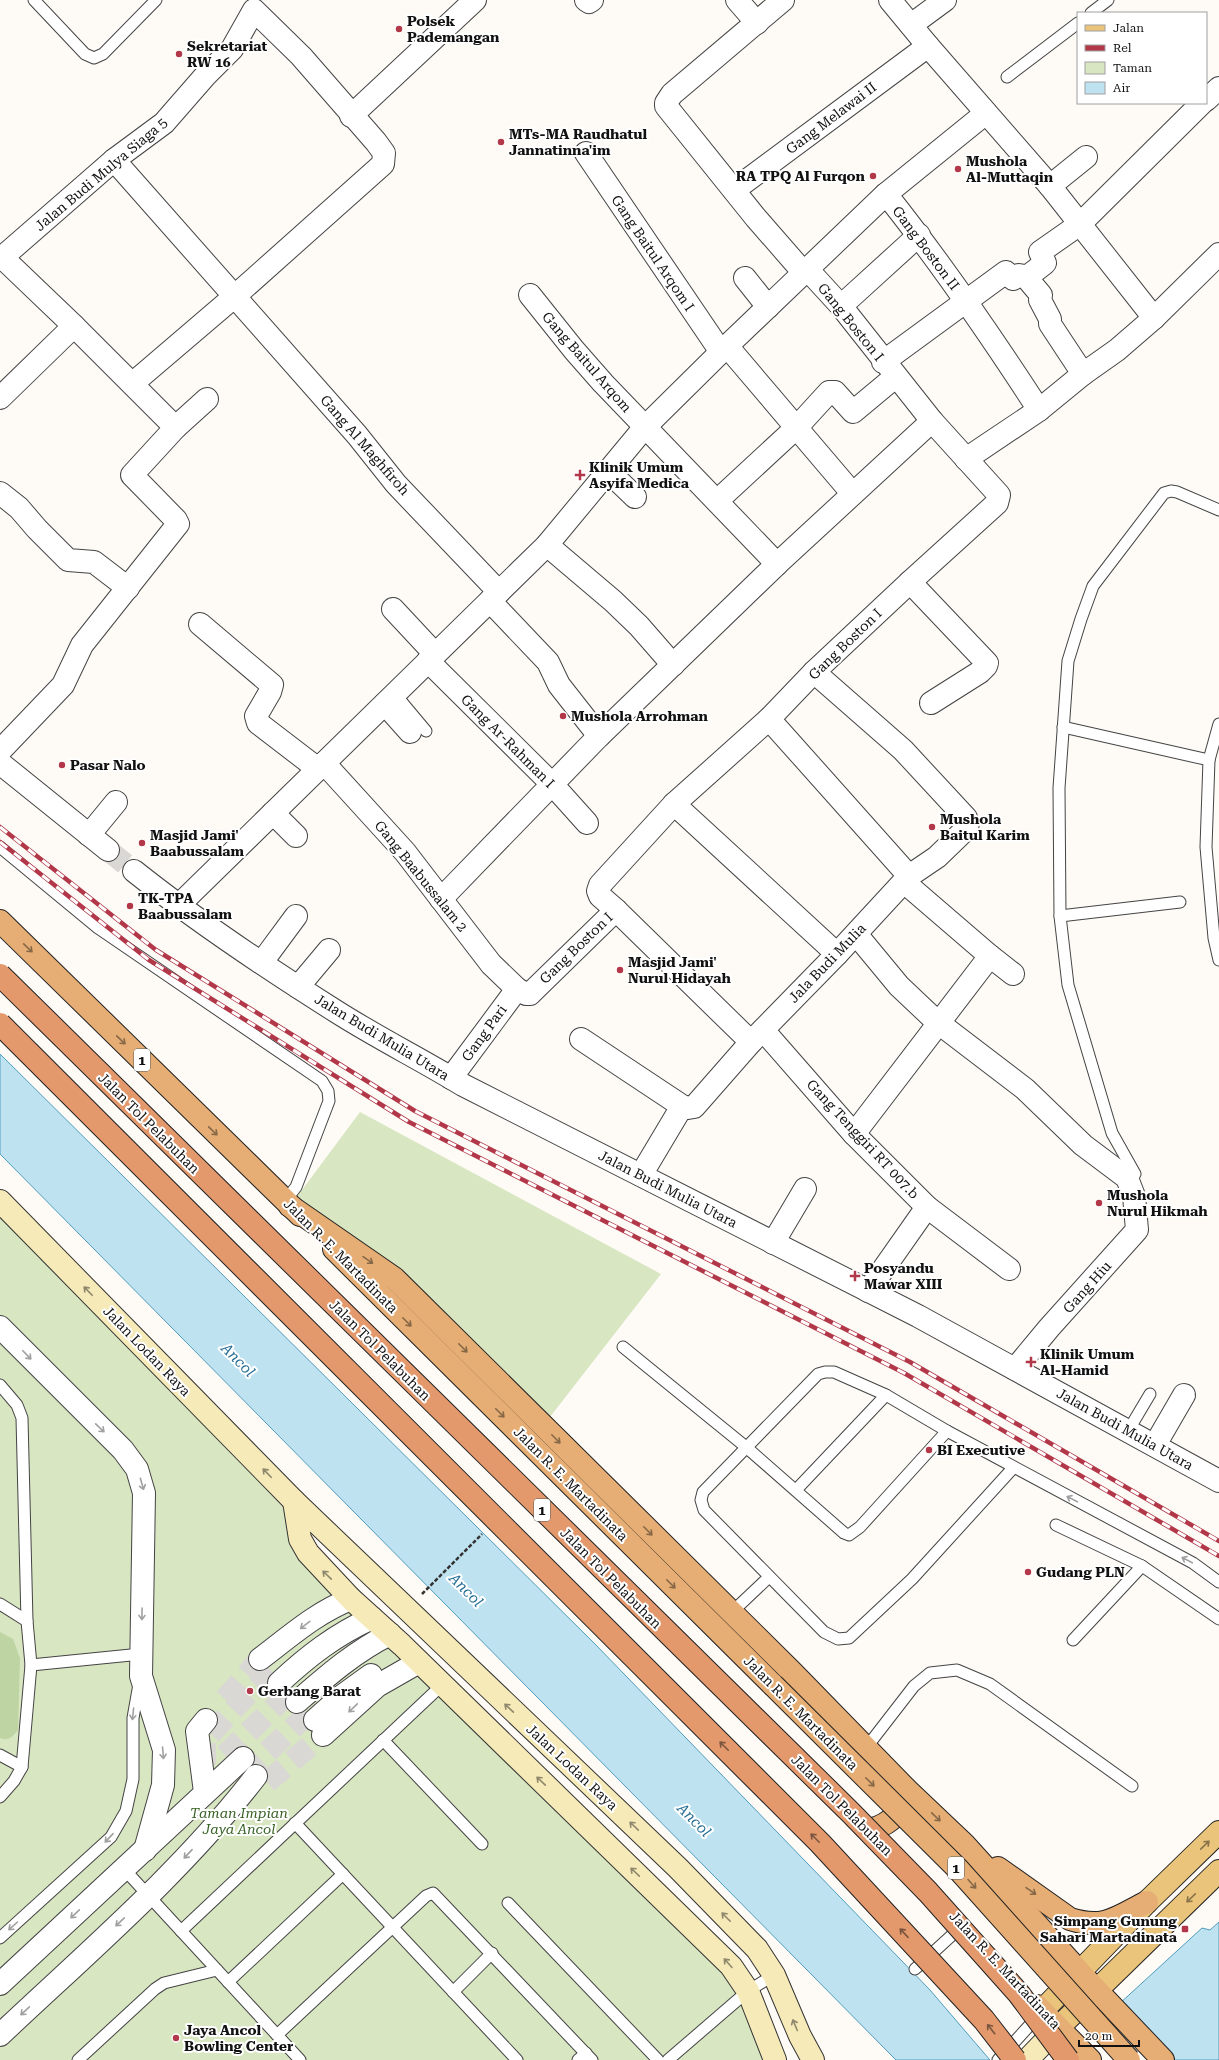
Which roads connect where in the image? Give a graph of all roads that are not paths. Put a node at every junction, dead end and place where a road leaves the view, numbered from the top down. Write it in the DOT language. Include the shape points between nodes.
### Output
graph roads {
  1 [pos="34,0"];
  2 [pos="156,0"];
  3 [pos="475,0"];
  4 [pos="586,0"];
  5 [pos="592,0"];
  6 [pos="737,0"];
  7 [pos="783,0"];
  8 [pos="890,0"];
  9 [pos="945,0"];
  10 [pos="1108,0"];
  11 [pos="257,5"];
  12 [pos="1092,12"];
  13 [pos="757,23"];
  14 [pos="1077,24"];
  15 [pos="911,25"];
  16 [pos="928,46"];
  17 [pos="1007,77"];
  18 [pos="1219,88"];
  19 [pos="1207,99"];
  20 [pos="1201,104"];
  21 [pos="986,113"];
  22 [pos="352,116"];
  23 [pos="586,153"];
  24 [pos="1086,158"];
  25 [pos="114,160"];
  26 [pos="1050,186"];
  27 [pos="734,190"];
  28 [pos="886,194"];
  29 [pos="1080,224"];
  30 [pos="918,235"];
  31 [pos="1219,254"];
  32 [pos="806,272"];
  33 [pos="1027,277"];
  34 [pos="745,278"];
  35 [pos="530,295"];
  36 [pos="235,296"];
  37 [pos="966,302"];
  38 [pos="841,306"];
  39 [pos="768,307"];
  40 [pos="1154,318"];
  41 [pos="74,326"];
  42 [pos="724,349"];
  43 [pos="889,369"];
  44 [pos="1083,374"];
  45 [pos="132,384"];
  46 [pos="0,398"];
  47 [pos="207,399"];
  48 [pos="1039,410"];
  49 [pos="932,421"];
  50 [pos="797,426"];
  51 [pos="176,427"];
  52 [pos="644,428"];
  53 [pos="966,459"];
  54 [pos="608,471"];
  55 [pos="0,493"];
  56 [pos="852,493"];
  57 [pos="635,497"];
  58 [pos="717,501"];
  59 [pos="1219,510"];
  60 [pos="547,545"];
  61 [pos="777,564"];
  62 [pos="910,582"];
  63 [pos="128,588"];
  64 [pos="494,596"];
  65 [pos="393,609"];
  66 [pos="200,624"];
  67 [pos="432,658"];
  68 [pos="673,665"];
  69 [pos="814,672"];
  70 [pos="390,699"];
  71 [pos="931,703"];
  72 [pos="770,719"];
  73 [pos="1219,724"];
  74 [pos="1063,726"];
  75 [pos="418,731"];
  76 [pos="599,736"];
  77 [pos="0,751"];
  78 [pos="1209,760"];
  79 [pos="0,763"];
  80 [pos="321,766"];
  81 [pos="552,784"];
  82 [pos="116,802"];
  83 [pos="674,804"];
  84 [pos="273,814"];
  85 [pos="587,823"];
  86 [pos="89,836"];
  87 [pos="296,836"];
  88 [pos="0,847"];
  89 [pos="108,850"];
  90 [pos="134,871"];
  91 [pos="907,879"];
  92 [pos="441,898"];
  93 [pos="1180,902"];
  94 [pos="178,906"];
  95 [pos="616,910"];
  96 [pos="296,916"];
  97 [pos="1060,916"];
  98 [pos="0,921"];
  99 [pos="856,934"];
  100 [pos="329,950"];
  101 [pos="837,954"];
  102 [pos="990,956"];
  103 [pos="1219,960"];
  104 [pos="262,962"];
  105 [pos="0,968"];
  106 [pos="1013,974"];
  107 [pos="0,975"];
  108 [pos="298,986"];
  109 [pos="517,989"];
  110 [pos="938,1023"];
  111 [pos="0,1024"];
  112 [pos="757,1036"];
  113 [pos="581,1039"];
  114 [pos="451,1078"];
  115 [pos="678,1113"];
  116 [pos="854,1134"];
  117 [pos="1135,1174"];
  118 [pos="641,1175"];
  119 [pos="805,1189"];
  120 [pos="0,1201"];
  121 [pos="287,1203"];
  122 [pos="927,1207"];
  123 [pos="774,1243"];
  124 [pos="1009,1269"];
  125 [pos="868,1291"];
  126 [pos="0,1327"];
  127 [pos="623,1346"];
  128 [pos="1015,1369"];
  129 [pos="0,1385"];
  130 [pos="1150,1394"];
  131 [pos="886,1395"];
  132 [pos="1184,1395"];
  133 [pos="947,1431"];
  134 [pos="1128,1431"];
  135 [pos="1155,1445"];
  136 [pos="746,1447"];
  137 [pos="1014,1467"];
  138 [pos="1219,1481"];
  139 [pos="796,1490"];
  140 [pos="294,1501"];
  141 [pos="1056,1525"];
  142 [pos="1142,1566"];
  143 [pos="769,1577"];
  144 [pos="1219,1582"];
  145 [pos="0,1604"];
  146 [pos="730,1612"];
  147 [pos="1219,1620"];
  148 [pos="27,1621"];
  149 [pos="386,1631"];
  150 [pos="1073,1640"];
  151 [pos="141,1654"];
  152 [pos="31,1665"];
  153 [pos="141,1676"];
  154 [pos="442,1685"];
  155 [pos="294,1696"];
  156 [pos="206,1720"];
  157 [pos="383,1740"];
  158 [pos="866,1748"];
  159 [pos="0,1756"];
  160 [pos="22,1767"];
  161 [pos="1132,1786"];
  162 [pos="907,1790"];
  163 [pos="205,1792"];
  164 [pos="0,1797"];
  165 [pos="295,1823"];
  166 [pos="873,1829"];
  167 [pos="1219,1832"];
  168 [pos="482,1844"];
  169 [pos="965,1845"];
  170 [pos="145,1850"];
  171 [pos="124,1869"];
  172 [pos="1219,1871"];
  173 [pos="343,1874"];
  174 [pos="148,1895"];
  175 [pos="1147,1902"];
  176 [pos="508,1903"];
  177 [pos="962,1925"];
  178 [pos="394,1928"];
  179 [pos="181,1931"];
  180 [pos="0,1938"];
  181 [pos="492,1954"];
  182 [pos="916,1969"];
  183 [pos="217,1970"];
  184 [pos="1080,1972"];
  185 [pos="774,1975"];
  186 [pos="228,1982"];
  187 [pos="0,1984"];
  188 [pos="1096,1989"];
  189 [pos="748,1991"];
  190 [pos="453,1992"];
  191 [pos="1042,2011"];
  192 [pos="1058,2028"];
  193 [pos="0,2035"];
  194 [pos="277,2036"];
  195 [pos="1037,2056"];
  196 [pos="585,2058"];
  197 [pos="1081,2058"];
  198 [pos="78,2060"];
  199 [pos="300,2060"];
  200 [pos="517,2060"];
  201 [pos="658,2060"];
  202 [pos="668,2060"];
  203 [pos="775,2060"];
  204 [pos="813,2060"];
  205 [pos="998,2060"];
  206 [pos="1015,2060"];
  207 [pos="1129,2060"];
  208 [pos="1163,2060"];
  1 -- 2 [label="lane" via="85,54 94,58 103,54"];
  3 -- 22 [label="street"];
  4 -- 5 [label="street"];
  6 -- 13 [label="street"];
  7 -- 13 [label="street"];
  8 -- 15 [label="street"];
  9 -- 15 [label="street"];
  10 -- 12 [label="lane"];
  11 -- 22 [label="street"];
  11 -- 25 [label="street, Jalan Budi Mulya Siaga 5" via="232,49 164,123"];
  13 -- 27 [label="street, Gang Boston I" via="672,94 666,103 668,110"];
  14 -- 17 [label="lane"];
  15 -- 16 [label="street"];
  16 -- 21 [label="street"];
  16 -- 27 [label="street, Gang Melawai II"];
  18 -- 19 [label="street"];
  20 -- 29 [label="street"];
  21 -- 26 [label="street"];
  21 -- 28 [label="street"];
  22 -- 36 [label="street" via="384,153 383,164"];
  23 -- 42 [label="street, Gang Baitul Arqom I"];
  24 -- 26 [label="street"];
  25 -- 36 [label="street, Gang Al Maghfiroh"];
  25 -- 41 [label="street, Jalan Budi Mulya Siaga 5" via="4,258"];
  26 -- 29 [label="street"];
  27 -- 32 [label="street, Gang Boston I"];
  28 -- 30 [label="street, Gang Boston II"];
  28 -- 32 [label="street"];
  29 -- 33 [label="street" via="1040,252 1045,263"];
  29 -- 40 [label="street"];
  30 -- 37 [label="street, Gang Boston II"];
  30 -- 38 [label="street"];
  31 -- 40 [label="street"];
  32 -- 38 [label="street, Gang Boston I"];
  32 -- 39 [label="street"];
  33 -- 37 [label="street" via="1019,275 1013,279 1006,272"];
  33 -- 44 [label="street" via="1041,295 1040,300 1050,324"];
  34 -- 39 [label="street"];
  35 -- 52 [label="street, Gang Baitul Arqom" via="584,362"];
  36 -- 45 [label="street"];
  36 -- 64 [label="street, Gang Al Maghfiroh"];
  37 -- 43 [label="street"];
  37 -- 48 [label="street, Gang Boston II"];
  38 -- 43 [label="street, Gang Boston I"];
  39 -- 42 [label="street"];
  40 -- 44 [label="street" via="1117,350"];
  41 -- 45 [label="street"];
  41 -- 46 [label="street"];
  42 -- 50 [label="street, Gang Baitul Arqom I"];
  42 -- 52 [label="street"];
  43 -- 49 [label="street, Gang Boston I"];
  43 -- 50 [label="street" via="852,412 835,392 829,392"];
  44 -- 48 [label="street"];
  45 -- 51 [label="street"];
  47 -- 51 [label="street"];
  48 -- 53 [label="street"];
  49 -- 53 [label="street, Gang Boston I"];
  49 -- 56 [label="street"];
  50 -- 56 [label="street, Gang Baitul Arqom I"];
  50 -- 58 [label="street"];
  51 -- 63 [label="street" via="132,475 178,525"];
  52 -- 54 [label="street"];
  52 -- 58 [label="street, Gang Baitul Arqom"];
  53 -- 62 [label="street, Gang Boston I" via="999,495 998,504"];
  54 -- 57 [label="street"];
  54 -- 60 [label="street"];
  55 -- 63 [label="street" via="19,508 68,560 94,562"];
  56 -- 61 [label="street"];
  58 -- 61 [label="street, Gang Baitul Arqom"];
  59 -- 74 [label="lane" via="1177,492 1164,493 1093,586 1068,661"];
  60 -- 64 [label="street"];
  60 -- 68 [label="street" via="613,601"];
  61 -- 68 [label="street"];
  62 -- 69 [label="street, Gang Boston I"];
  62 -- 71 [label="street" via="987,663 980,672"];
  63 -- 77 [label="street" via="82,646 63,686"];
  64 -- 67 [label="street"];
  64 -- 76 [label="street, Gang Al Maghfiroh" via="548,662 559,685"];
  65 -- 67 [label="street, Gang Ar-Rahman I"];
  66 -- 80 [label="street, Gang Baabussalam 2" via="272,685 256,716 258,723"];
  67 -- 70 [label="street"];
  67 -- 81 [label="street, Gang Ar-Rahman I"];
  68 -- 76 [label="street"];
  69 -- 72 [label="street, Gang Boston I"];
  69 -- 91 [label="street, Jala Budi Mulia" via="902,750 966,818 967,828 937,857"];
  70 -- 75 [label="street"];
  70 -- 80 [label="street"];
  72 -- 83 [label="street, Gang Boston I"];
  72 -- 91 [label="street"];
  73 -- 78 [label="lane"];
  74 -- 78 [label="lane"];
  74 -- 97 [label="lane" via="1059,788"];
  76 -- 81 [label="street"];
  78 -- 103 [label="lane" via="1206,847 1214,938"];
  79 -- 86 [label="street"];
  80 -- 84 [label="street"];
  80 -- 92 [label="street, Gang Baabussalam 2" via="405,852"];
  81 -- 85 [label="street, Gang Ar-Rahman I"];
  81 -- 92 [label="street"];
  82 -- 86 [label="street"];
  83 -- 95 [label="street, Gang Boston I" via="600,885 600,896"];
  83 -- 101 [label="street"];
  84 -- 87 [label="street"];
  84 -- 94 [label="street"];
  86 -- 89 [label="street"];
  88 -- 121 [label="lane" via="98,928 322,1081 328,1091 329,1101"];
  90 -- 94 [label="street, Jalan Budi Mulia Utara"];
  91 -- 99 [label="street, Jala Budi Mulia"];
  91 -- 102 [label="street"];
  92 -- 109 [label="street, Gang Baabussalam 2" via="491,964"];
  93 -- 97 [label="lane"];
  94 -- 104 [label="street, Jalan Budi Mulia Utara"];
  95 -- 109 [label="street, Gang Boston I" via="530,994"];
  95 -- 112 [label="street, Gang Tenggiri RT 007.b"];
  96 -- 104 [label="street"];
  97 -- 117 [label="lane" via="1070,992 1112,1133"];
  98 -- 121 [label="highway, Jalan R. E. Martadinata / 1, one-way"];
  99 -- 101 [label="street, Jala Budi Mulia"];
  99 -- 110 [label="street, Gang Hiu" via="899,986"];
  100 -- 108 [label="street"];
  101 -- 112 [label="street, Jala Budi Mulia"];
  102 -- 106 [label="street"];
  102 -- 110 [label="street"];
  104 -- 108 [label="street, Jalan Budi Mulia Utara"];
  105 -- 166 [label="highway, Jalan R. E. Martadinata / 1" via="465,1432 794,1748"];
  107 -- 197 [label="highway, Jalan Tol Pelabuhan / 1, bridge" via="923,1886"];
  108 -- 114 [label="street, Jalan Budi Mulia Utara" via="337,1013"];
  109 -- 114 [label="street, Gang Pari"];
  110 -- 116 [label="street"];
  110 -- 128 [label="street, Gang Hiu" via="1025,1089 1084,1145 1127,1178 1134,1196 1137,1230"];
  206 -- 111 [label="highway, one-way, bridge" via="984,2020 820,1843"];
  112 -- 113 [label="street, Jala Budi Mulia" via="694,1107 688,1108"];
  112 -- 116 [label="street, Gang Tenggiri RT 007.b"];
  114 -- 118 [label="street, Jalan Budi Mulia Utara"];
  115 -- 118 [label="street"];
  116 -- 122 [label="street, Gang Tenggiri RT 007.b"];
  118 -- 123 [label="street, Jalan Budi Mulia Utara"];
  119 -- 123 [label="street"];
  140 -- 120 [label="main road, Jalan Lodan Raya, one-way"];
  121 -- 146 [label="highway, one-way" via="394,1278"];
  121 -- 207 [label="highway, Jalan R. E. Martadinata / 1, one-way, bridge" via="958,1869"];
  122 -- 124 [label="street, Gang Tenggiri RT 007.b"];
  122 -- 125 [label="street"];
  123 -- 125 [label="street, Jalan Budi Mulia Utara"];
  125 -- 128 [label="street, Jalan Budi Mulia Utara"];
  126 -- 151 [label="street, one-way" via="123,1450 137,1469 144,1493"];
  127 -- 136 [label="lane"];
  128 -- 134 [label="street, Jalan Budi Mulia Utara"];
  129 -- 148 [label="lane" via="16,1405 22,1418"];
  130 -- 134 [label="lane"];
  131 -- 133 [label="lane"];
  131 -- 136 [label="lane" via="834,1372 818,1374"];
  131 -- 139 [label="lane"];
  132 -- 135 [label="street"];
  133 -- 137 [label="lane"];
  133 -- 139 [label="lane" via="860,1527 849,1535"];
  134 -- 135 [label="street, Jalan Budi Mulia Utara"];
  135 -- 138 [label="street, Jalan Budi Mulia Utara"];
  136 -- 139 [label="lane"];
  136 -- 143 [label="lane" via="703,1492 701,1500 704,1510"];
  137 -- 143 [label="lane" via="912,1579 849,1638 838,1639 824,1632"];
  144 -- 137 [label="lane, one-way" via="1193,1563"];
  149 -- 140 [label="main road, one-way" via="308,1553 300,1539"];
  185 -- 140 [label="main road, Jalan Lodan Raya, one-way" via="757,1949 678,1868"];
  141 -- 142 [label="lane"];
  142 -- 147 [label="lane"];
  142 -- 150 [label="lane"];
  143 -- 146 [label="lane"];
  145 -- 148 [label="lane"];
  146 -- 158 [label="highway"];
  148 -- 152 [label="lane"];
  149 -- 154 [label="main road"];
  149 -- 155 [label="street"];
  149 -- 155 [label="street, one-way" via="377,1686"];
  149 -- 155 [label="street, one-way" via="325,1629 300,1646"];
  151 -- 152 [label="lane"];
  151 -- 153 [label="street"];
  152 -- 160 [label="lane"];
  153 -- 170 [label="street, one-way" via="164,1750 163,1785"];
  153 -- 180 [label="lane, one-way" via="133,1718 133,1779 126,1811 111,1836"];
  154 -- 157 [label="lane"];
  189 -- 154 [label="main road, one-way" via="731,1966 694,1928"];
  156 -- 163 [label="street" via="197,1731"];
  157 -- 165 [label="lane"];
  157 -- 168 [label="lane"];
  158 -- 161 [label="lane" via="914,1686 930,1673 957,1670 990,1684"];
  158 -- 162 [label="highway"];
  159 -- 160 [label="lane"];
  160 -- 164 [label="lane"];
  162 -- 166 [label="highway" via="900,1811 895,1817 883,1826"];
  162 -- 169 [label="highway, one-way"];
  163 -- 170 [label="street"];
  163 -- 174 [label="street, one-way" via="247,1769 234,1805"];
  165 -- 173 [label="lane"];
  165 -- 179 [label="lane"];
  166 -- 177 [label="highway, Jalan R. E. Martadinata / 1"];
  175 -- 167 [label="main road, one-way"];
  169 -- 175 [label="highway, one-way" via="1070,1919 1096,1925"];
  169 -- 184 [label="highway"];
  170 -- 171 [label="street"];
  171 -- 174 [label="lane"];
  171 -- 187 [label="street, one-way"];
  172 -- 188 [label="main road, one-way"];
  173 -- 178 [label="lane"];
  173 -- 186 [label="lane"];
  174 -- 179 [label="lane"];
  174 -- 193 [label="street, one-way"];
  175 -- 184 [label="main road"];
  176 -- 201 [label="lane"];
  177 -- 182 [label="lane"];
  177 -- 191 [label="highway, Jalan R. E. Martadinata / 1"];
  178 -- 181 [label="lane" via="426,1896 433,1893"];
  178 -- 190 [label="lane"];
  178 -- 194 [label="lane"];
  179 -- 183 [label="lane"];
  181 -- 190 [label="lane"];
  181 -- 196 [label="lane"];
  183 -- 186 [label="lane"];
  183 -- 198 [label="lane" via="164,1983"];
  184 -- 188 [label="highway"];
  184 -- 191 [label="main road"];
  185 -- 189 [label="lane"];
  204 -- 185 [label="main road, Jalan Lodan Raya, one-way"];
  186 -- 194 [label="lane"];
  188 -- 192 [label="main road"];
  188 -- 208 [label="highway"];
  189 -- 202 [label="lane"];
  189 -- 203 [label="main road"];
  190 -- 200 [label="lane"];
  191 -- 192 [label="highway, Jalan R. E. Martadinata / 1"];
  191 -- 205 [label="lane"];
  192 -- 195 [label="main road"];
  192 -- 197 [label="highway, Jalan R. E. Martadinata / 1"];
  194 -- 199 [label="lane"];
}
